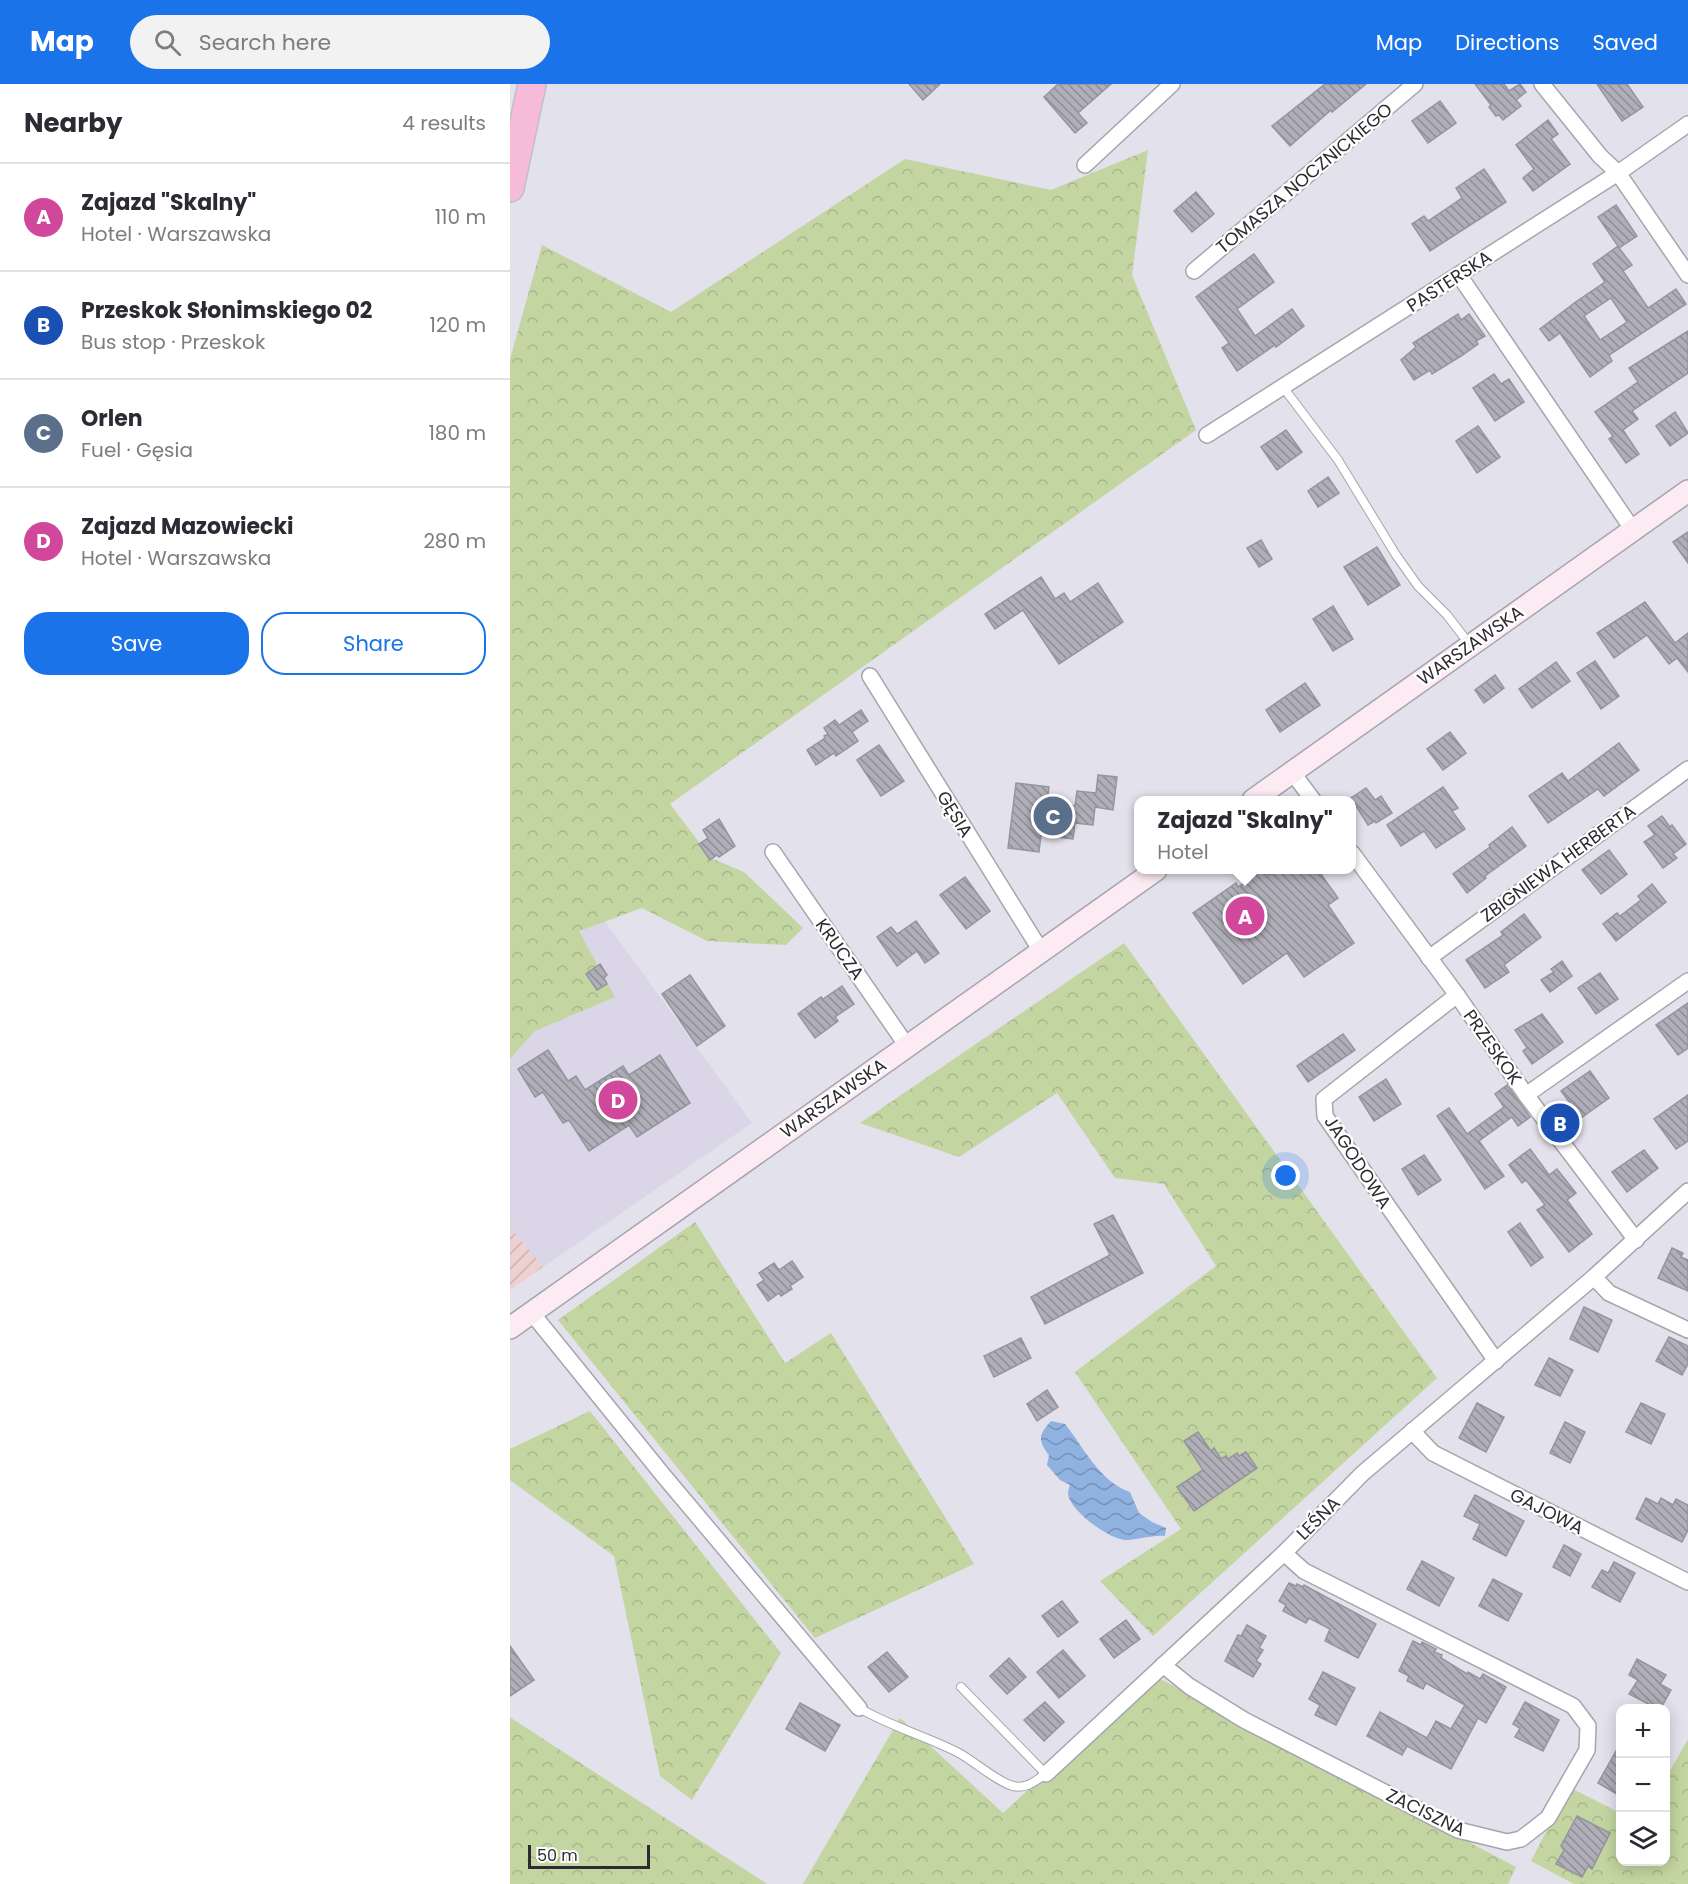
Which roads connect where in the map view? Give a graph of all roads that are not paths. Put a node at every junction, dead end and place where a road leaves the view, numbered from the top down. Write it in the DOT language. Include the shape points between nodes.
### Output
graph roads {
  1 [pos="532,84"];
  2 [pos="1172,84"];
  3 [pos="1415,84"];
  4 [pos="1542,84"];
  5 [pos="1688,124"];
  6 [pos="1085,165"];
  7 [pos="1618,172"];
  8 [pos="510,188"];
  9 [pos="1194,271"];
  10 [pos="1460,274"];
  11 [pos="1688,275"];
  12 [pos="1283,387"];
  13 [pos="1207,435"];
  14 [pos="1688,490"];
  15 [pos="1633,530"];
  16 [pos="1470,645"];
  17 [pos="870,676"];
  18 [pos="1688,769"];
  19 [pos="1292,772"];
  20 [pos="1259,796"];
  21 [pos="1309,796"];
  22 [pos="773,852"];
  23 [pos="1356,858"];
  24 [pos="1150,874"];
  25 [pos="1041,951"];
  26 [pos="1429,958"];
  27 [pos="1688,981"];
  28 [pos="1457,995"];
  29 [pos="907,1046"];
  30 [pos="1526,1095"];
  31 [pos="1688,1191"];
  32 [pos="1636,1240"];
  33 [pos="1594,1277"];
  34 [pos="531,1312"];
  35 [pos="510,1328"];
  36 [pos="1688,1330"];
  37 [pos="1496,1361"];
  38 [pos="1412,1431"];
  39 [pos="1284,1553"];
  40 [pos="1688,1582"];
  41 [pos="1163,1665"];
  42 [pos="961,1687"];
  43 [pos="859,1708"];
  44 [pos="1046,1774"];
  1 -- 8 [label="highway"];
  2 -- 6 [label="street"];
  3 -- 9 [label="street, TOMASZA NOCZNICKIEGO"];
  4 -- 7 [label="street" via="1600,156"];
  5 -- 7 [label="street, PASTERSKA"];
  7 -- 10 [label="street, PASTERSKA"];
  7 -- 11 [label="street"];
  10 -- 12 [label="street, PASTERSKA"];
  10 -- 15 [label="street"];
  12 -- 13 [label="street, PASTERSKA"];
  12 -- 16 [label="lane" via="1338,460 1418,586"];
  14 -- 15 [label="street, WARSZAWSKA"];
  15 -- 16 [label="street, WARSZAWSKA"];
  16 -- 19 [label="street, WARSZAWSKA"];
  17 -- 25 [label="street, GĘSIA"];
  18 -- 26 [label="street, ZBIGNIEWA HERBERTA"];
  19 -- 20 [label="street, WARSZAWSKA"];
  19 -- 21 [label="street"];
  22 -- 29 [label="street, KRUCZA"];
  23 -- 26 [label="street, PRZESKOK"];
  24 -- 25 [label="street, WARSZAWSKA"];
  25 -- 29 [label="street, WARSZAWSKA"];
  26 -- 28 [label="street, PRZESKOK"];
  27 -- 30 [label="street"];
  28 -- 30 [label="street, PRZESKOK"];
  28 -- 37 [label="street, JAGODOWA" via="1324,1099 1325,1116"];
  29 -- 34 [label="street, WARSZAWSKA"];
  30 -- 32 [label="street, PRZESKOK"];
  31 -- 32 [label="street, LEŚNA"];
  32 -- 33 [label="street, LEŚNA"];
  33 -- 36 [label="street" via="1609,1293"];
  33 -- 37 [label="street, LEŚNA"];
  34 -- 35 [label="street, WARSZAWSKA"];
  34 -- 43 [label="street"];
  37 -- 38 [label="street, LEŚNA"];
  38 -- 39 [label="street, LEŚNA" via="1363,1473"];
  38 -- 40 [label="street, GAJOWA" via="1433,1453"];
  39 -- 41 [label="street, LEŚNA"];
  39 -- 41 [label="street, ZACISZNA" via="1304,1571 1573,1706 1588,1726 1587,1750 1548,1818 1521,1839 1507,1842 1458,1830 1244,1720"];
  41 -- 44 [label="street, LEŚNA"];
  42 -- 44 [label="lane"];
  43 -- 44 [label="lane" via="959,1753 1011,1785 1026,1787"];
}
